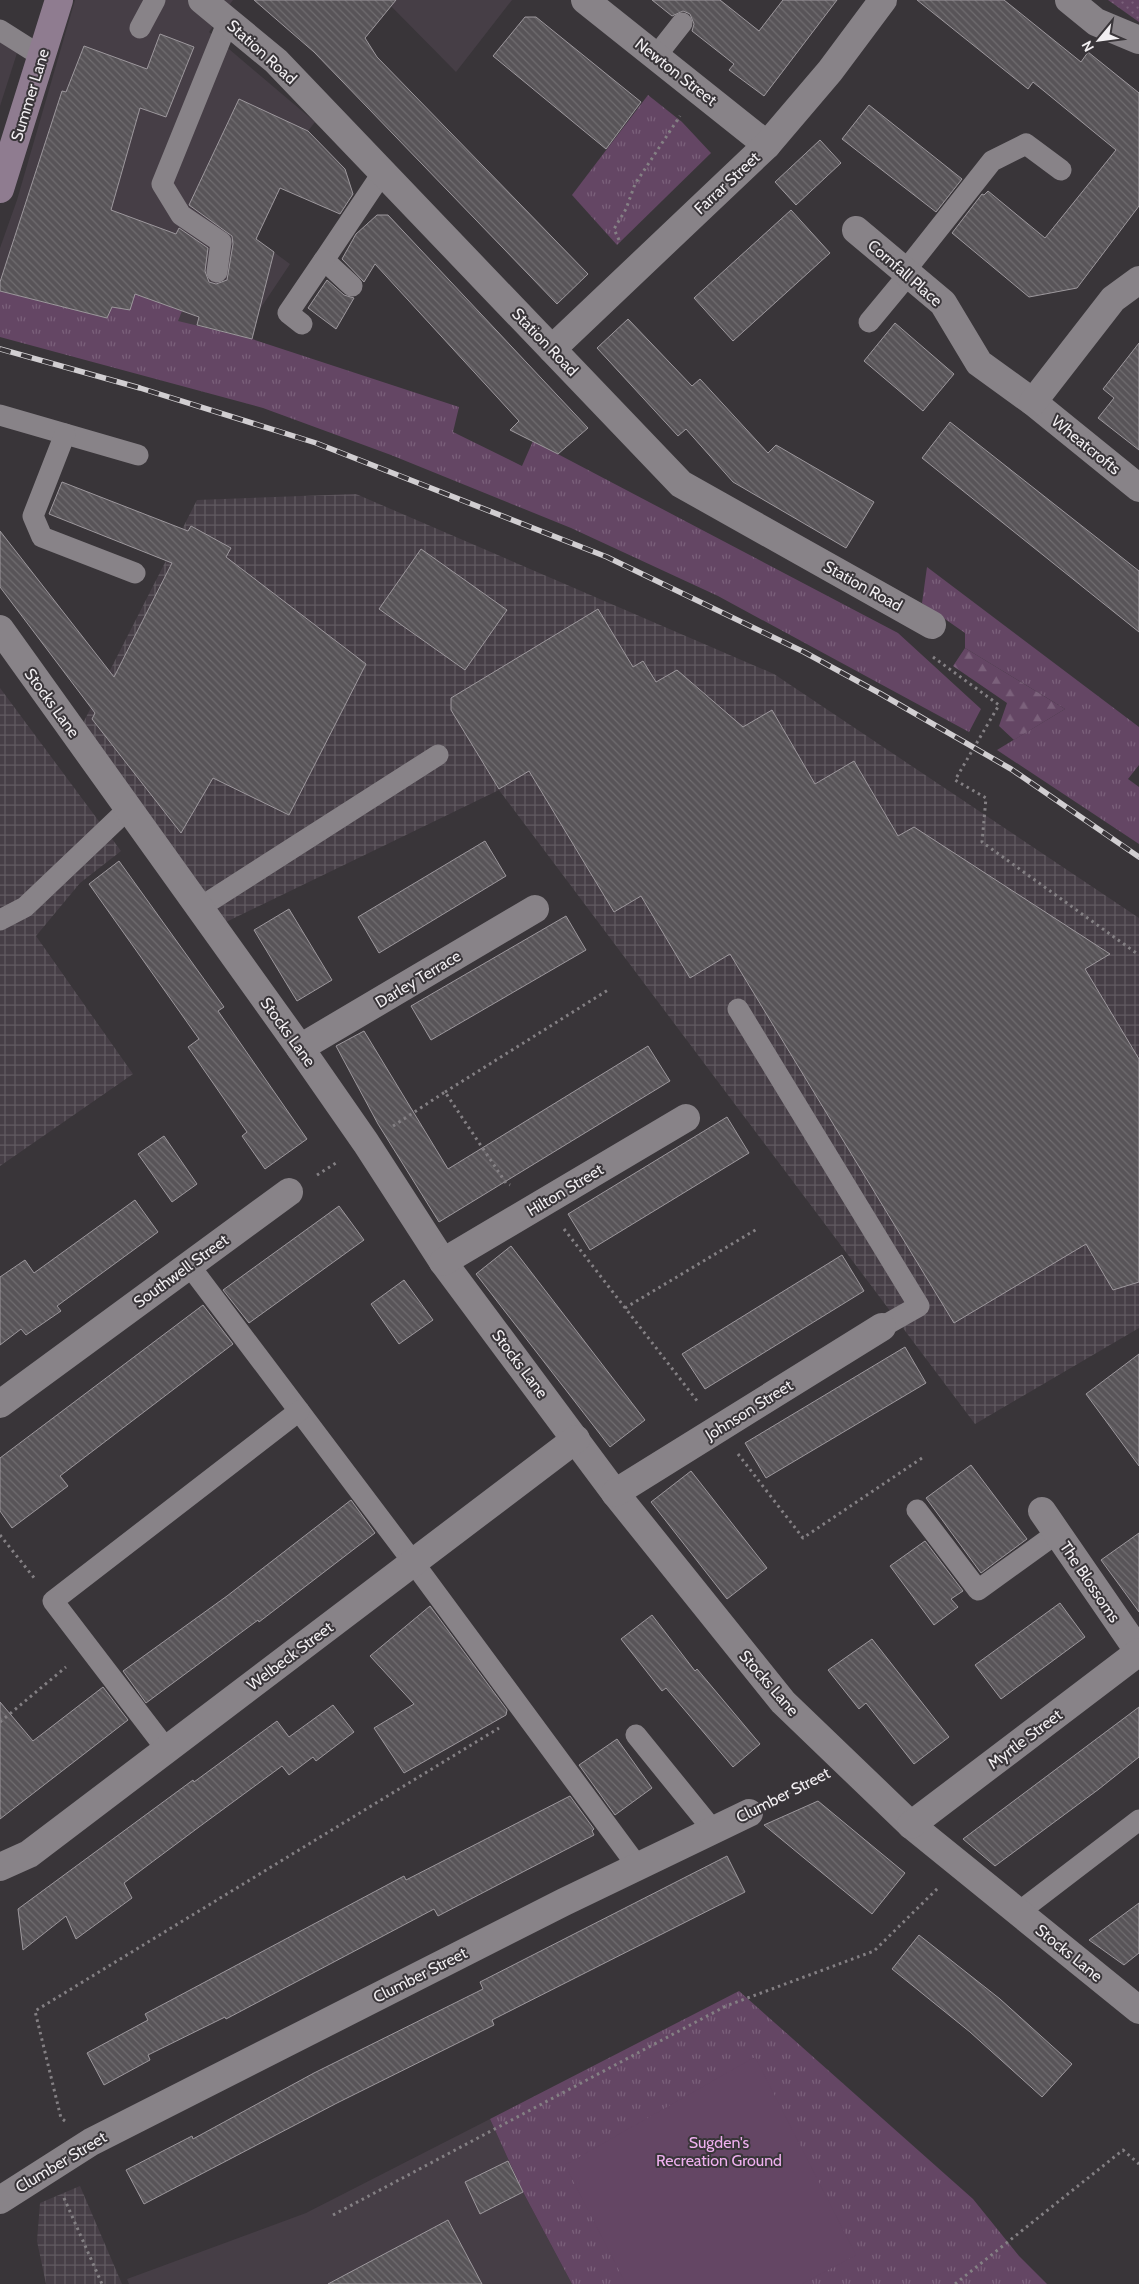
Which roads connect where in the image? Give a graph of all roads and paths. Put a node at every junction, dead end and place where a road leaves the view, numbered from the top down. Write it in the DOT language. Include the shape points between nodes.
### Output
graph roads {
  1 [pos="59,0"];
  2 [pos="155,0"];
  3 [pos="202,0"];
  4 [pos="585,0"];
  5 [pos="883,0"];
  6 [pos="1069,0"];
  7 [pos="228,21"];
  8 [pos="682,23"];
  9 [pos="140,28"];
  10 [pos="0,30"];
  11 [pos="1139,40"];
  12 [pos="41,56"];
  13 [pos="656,56"];
  14 [pos="698,89"];
  15 [pos="767,145"];
  16 [pos="1061,170"];
  17 [pos="3,172"];
  18 [pos="383,172"];
  19 [pos="856,230"];
  20 [pos="324,260"];
  21 [pos="640,266"];
  22 [pos="217,272"];
  23 [pos="907,273"];
  24 [pos="1139,280"];
  25 [pos="352,286"];
  26 [pos="869,322"];
  27 [pos="302,324"];
  28 [pos="552,349"];
  29 [pos="1033,402"];
  30 [pos="0,415"];
  31 [pos="65,434"];
  32 [pos="138,455"];
  33 [pos="1139,488"];
  34 [pos="135,572"];
  35 [pos="932,625"];
  36 [pos="0,630"];
  37 [pos="963,681"];
  38 [pos="438,754"];
  39 [pos="128,809"];
  40 [pos="199,908"];
  41 [pos="535,909"];
  42 [pos="0,920"];
  43 [pos="1139,955"];
  44 [pos="608,990"];
  45 [pos="738,1009"];
  46 [pos="300,1048"];
  47 [pos="446,1092"];
  48 [pos="686,1118"];
  49 [pos="366,1143"];
  50 [pos="289,1192"];
  51 [pos="543,1203"];
  52 [pos="757,1229"];
  53 [pos="443,1262"];
  54 [pos="189,1265"];
  55 [pos="625,1308"];
  56 [pos="882,1327"];
  57 [pos="0,1404"];
  58 [pos="299,1411"];
  59 [pos="719,1429"];
  60 [pos="576,1439"];
  61 [pos="925,1456"];
  62 [pos="616,1493"];
  63 [pos="917,1510"];
  64 [pos="1042,1511"];
  65 [pos="1057,1533"];
  66 [pos="0,1535"];
  67 [pos="413,1562"];
  68 [pos="53,1601"];
  69 [pos="89,1648"];
  70 [pos="1139,1652"];
  71 [pos="524,1713"];
  72 [pos="0,1722"];
  73 [pos="636,1735"];
  74 [pos="167,1750"];
  75 [pos="847,1763"];
  76 [pos="749,1813"];
  77 [pos="1139,1820"];
  78 [pos="911,1825"];
  79 [pos="713,1830"];
  80 [pos="962,1865"];
  81 [pos="0,1867"];
  82 [pos="638,1867"];
  83 [pos="1018,1912"];
  84 [pos="1139,2010"];
  85 [pos="91,2142"];
  86 [pos="1139,2164"];
  87 [pos="50,2168"];
  88 [pos="0,2200"];
  89 [pos="333,2215"];
  90 [pos="102,2284"];
  91 [pos="955,2284"];
  1 -- 12 [label="street, Summer Lane"];
  2 -- 9 [label="lane"];
  3 -- 7 [label="street, Station Road"];
  4 -- 13 [label="street, Newton Street"];
  5 -- 15 [label="street, Farrar Street" via="830,71"];
  6 -- 11 [label="street" via="1096,22"];
  7 -- 18 [label="street, Station Road" via="276,61"];
  7 -- 22 [label="lane" via="162,184 181,214 221,242"];
  8 -- 13 [label="lane"];
  10 -- 12 [label="lane"];
  12 -- 17 [label="street, Summer Lane"];
  13 -- 14 [label="street, Newton Street"];
  14 -- 15 [label="street, Newton Street"];
  14 -- 21 [label="path" via="635,184 614,229 620,243"];
  15 -- 21 [label="street, Farrar Street"];
  16 -- 23 [label="lane" via="1026,144 992,161"];
  18 -- 20 [label="lane"];
  18 -- 28 [label="street, Station Road"];
  19 -- 23 [label="street, Cornfall Place"];
  20 -- 25 [label="lane"];
  20 -- 27 [label="lane" via="288,313"];
  21 -- 28 [label="street, Farrar Street"];
  23 -- 26 [label="lane"];
  23 -- 29 [label="street, Cornfall Place" via="943,303 979,363"];
  24 -- 29 [label="street" via="1113,299"];
  28 -- 35 [label="street, Station Road" via="681,484"];
  29 -- 33 [label="street, Wheatcrofts"];
  30 -- 31 [label="lane"];
  31 -- 32 [label="lane"];
  31 -- 34 [label="lane" via="33,516 42,537"];
  36 -- 39 [label="street, Stocks Lane"];
  37 -- 43 [label="path" via="999,705 955,780 986,798 982,842"];
  38 -- 40 [label="lane"];
  39 -- 40 [label="street, Stocks Lane"];
  39 -- 42 [label="lane" via="25,907"];
  40 -- 46 [label="street, Stocks Lane"];
  41 -- 46 [label="street, Darley Terrace"];
  44 -- 47 [label="path"];
  45 -- 56 [label="lane" via="919,1306"];
  46 -- 49 [label="street, Stocks Lane"];
  47 -- 49 [label="path"];
  47 -- 51 [label="path" via="506,1183"];
  48 -- 51 [label="street, Hilton Street"];
  49 -- 50 [label="path"];
  49 -- 53 [label="street, Stocks Lane"];
  50 -- 54 [label="street, Southwell Street"];
  51 -- 53 [label="street, Hilton Street"];
  51 -- 55 [label="path"];
  52 -- 55 [label="path"];
  53 -- 60 [label="street, Stocks Lane"];
  54 -- 57 [label="street, Southwell Street"];
  54 -- 58 [label="lane"];
  55 -- 59 [label="path"];
  56 -- 59 [label="street, Johnson Street"];
  58 -- 67 [label="lane"];
  58 -- 68 [label="lane"];
  59 -- 61 [label="path" via="803,1538"];
  59 -- 62 [label="street, Johnson Street"];
  60 -- 62 [label="street, Stocks Lane"];
  60 -- 67 [label="street, Welbeck Street"];
  62 -- 75 [label="street, Stocks Lane" via="783,1702"];
  63 -- 65 [label="lane" via="978,1590"];
  64 -- 65 [label="street, The Blossoms"];
  65 -- 70 [label="street, The Blossoms"];
  66 -- 68 [label="path"];
  67 -- 71 [label="lane"];
  67 -- 74 [label="street, Welbeck Street"];
  68 -- 69 [label="lane"];
  69 -- 72 [label="path"];
  69 -- 74 [label="lane"];
  70 -- 78 [label="street, Myrtle Street"];
  71 -- 82 [label="lane"];
  71 -- 85 [label="path" via="35,2011 61,2118"];
  73 -- 79 [label="lane"];
  74 -- 81 [label="street, Welbeck Street" via="29,1854"];
  75 -- 76 [label="path, Clumber Street"];
  75 -- 78 [label="street, Stocks Lane"];
  76 -- 79 [label="street, Clumber Street"];
  77 -- 83 [label="lane"];
  78 -- 80 [label="street, Stocks Lane"];
  79 -- 82 [label="street, Clumber Street"];
  80 -- 83 [label="street, Stocks Lane"];
  80 -- 89 [label="path" via="874,1951 726,2006"];
  82 -- 85 [label="street, Clumber Street"];
  83 -- 84 [label="street, Stocks Lane"];
  85 -- 87 [label="street, Clumber Street"];
  86 -- 91 [label="path" via="1123,2150"];
  87 -- 88 [label="street, Clumber Street"];
  87 -- 90 [label="path"];
}
